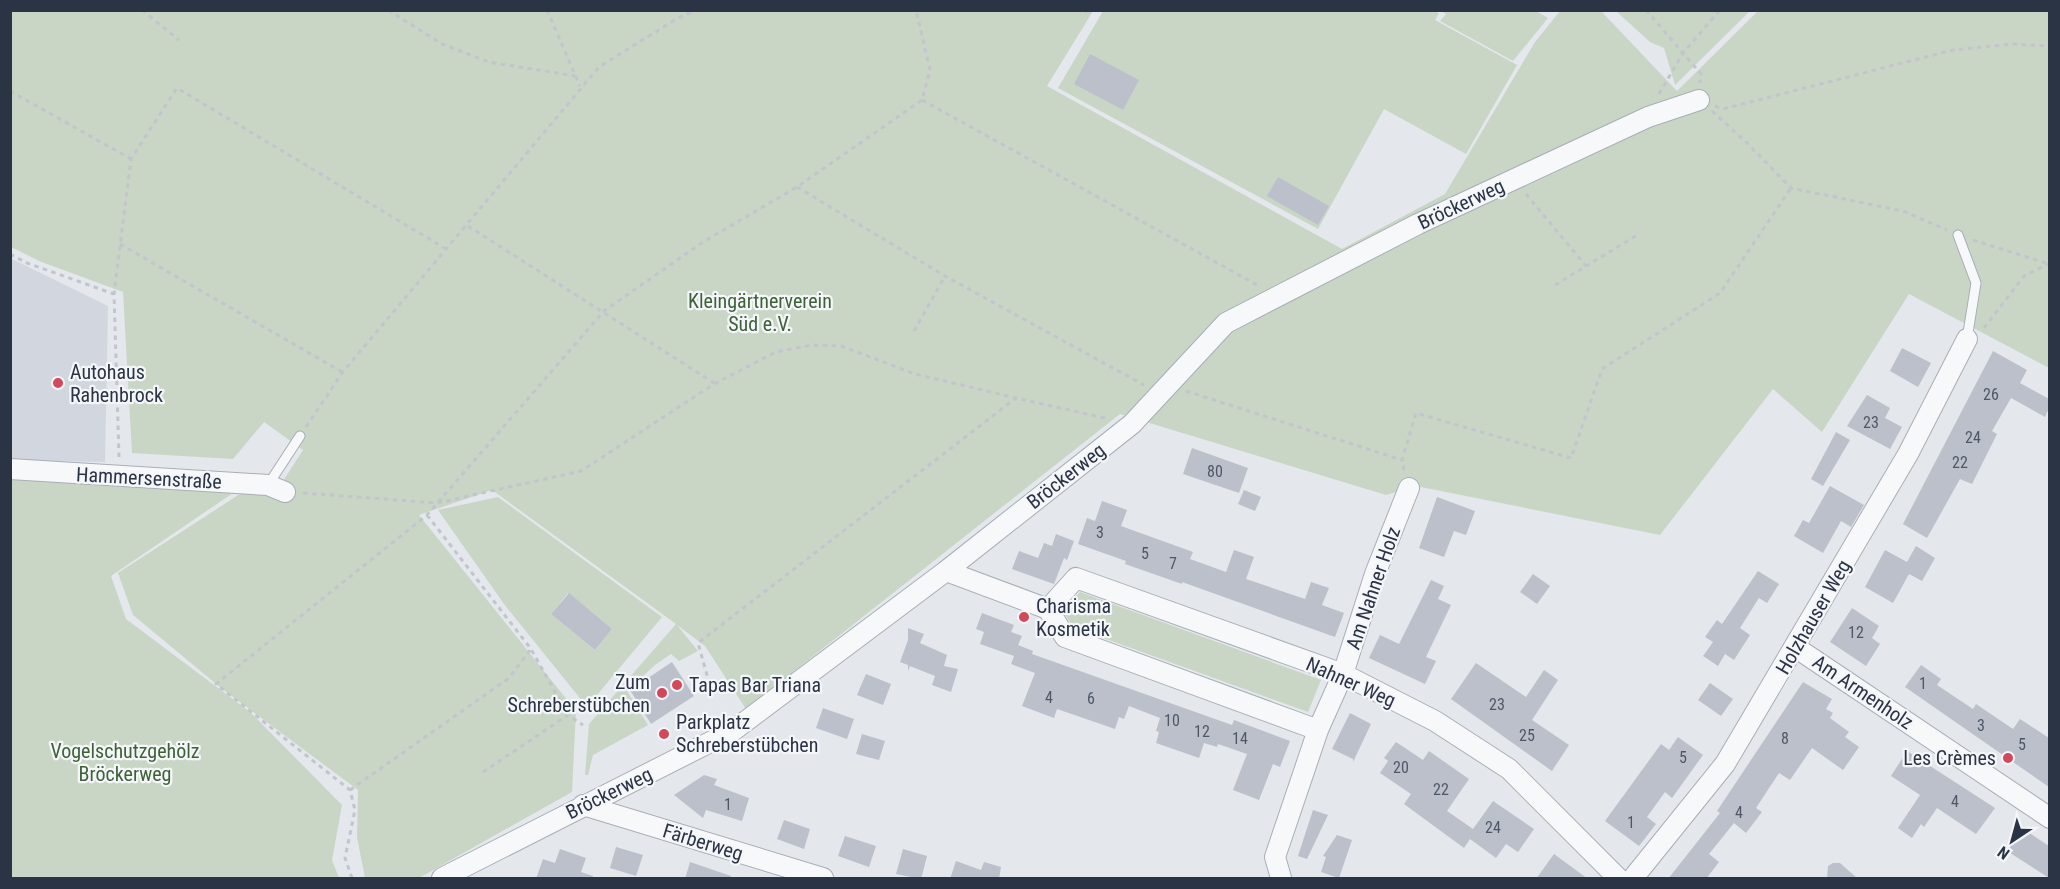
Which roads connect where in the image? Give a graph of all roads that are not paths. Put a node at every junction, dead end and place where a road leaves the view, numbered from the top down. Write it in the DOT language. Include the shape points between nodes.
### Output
graph roads {
  1 [pos="1700,100"];
  2 [pos="1958,235"];
  3 [pos="1967,339"];
  4 [pos="300,436"];
  5 [pos="10,469"];
  6 [pos="276,488"];
  7 [pos="1409,488"];
  8 [pos="946,571"];
  9 [pos="1048,609"];
  10 [pos="1795,647"];
  11 [pos="1343,674"];
  12 [pos="1318,730"];
  13 [pos="583,805"];
  14 [pos="2049,818"];
  15 [pos="442,879"];
  16 [pos="823,879"];
  17 [pos="1281,879"];
  18 [pos="1618,879"];
  19 [pos="1633,879"];
  1 -- 8 [label="street, Bröckerweg" via="1648,117 1418,224 1226,323 1132,424"];
  2 -- 3 [label="lane" via="1976,283"];
  3 -- 10 [label="street, Holzhauser Weg" via="1908,454"];
  4 -- 6 [label="lane"];
  5 -- 6 [label="street, Hammersenstraße"];
  7 -- 11 [label="street, Am Nahner Holz" via="1375,574"];
  8 -- 9 [label="street"];
  8 -- 13 [label="street, Bröckerweg" via="734,730"];
  9 -- 11 [label="street, Nahner Weg" via="1076,578"];
  9 -- 12 [label="street" via="1065,637"];
  10 -- 14 [label="street, Am Armenholz"];
  10 -- 19 [label="street, Holzhauser Weg" via="1725,764"];
  11 -- 12 [label="street, Am Nahner Holz"];
  11 -- 18 [label="street, Nahner Weg" via="1435,721 1509,769"];
  12 -- 17 [label="street, Am Nahner Holz" via="1275,857"];
  13 -- 15 [label="street, Bröckerweg"];
  13 -- 16 [label="street, Färberweg"];
}
